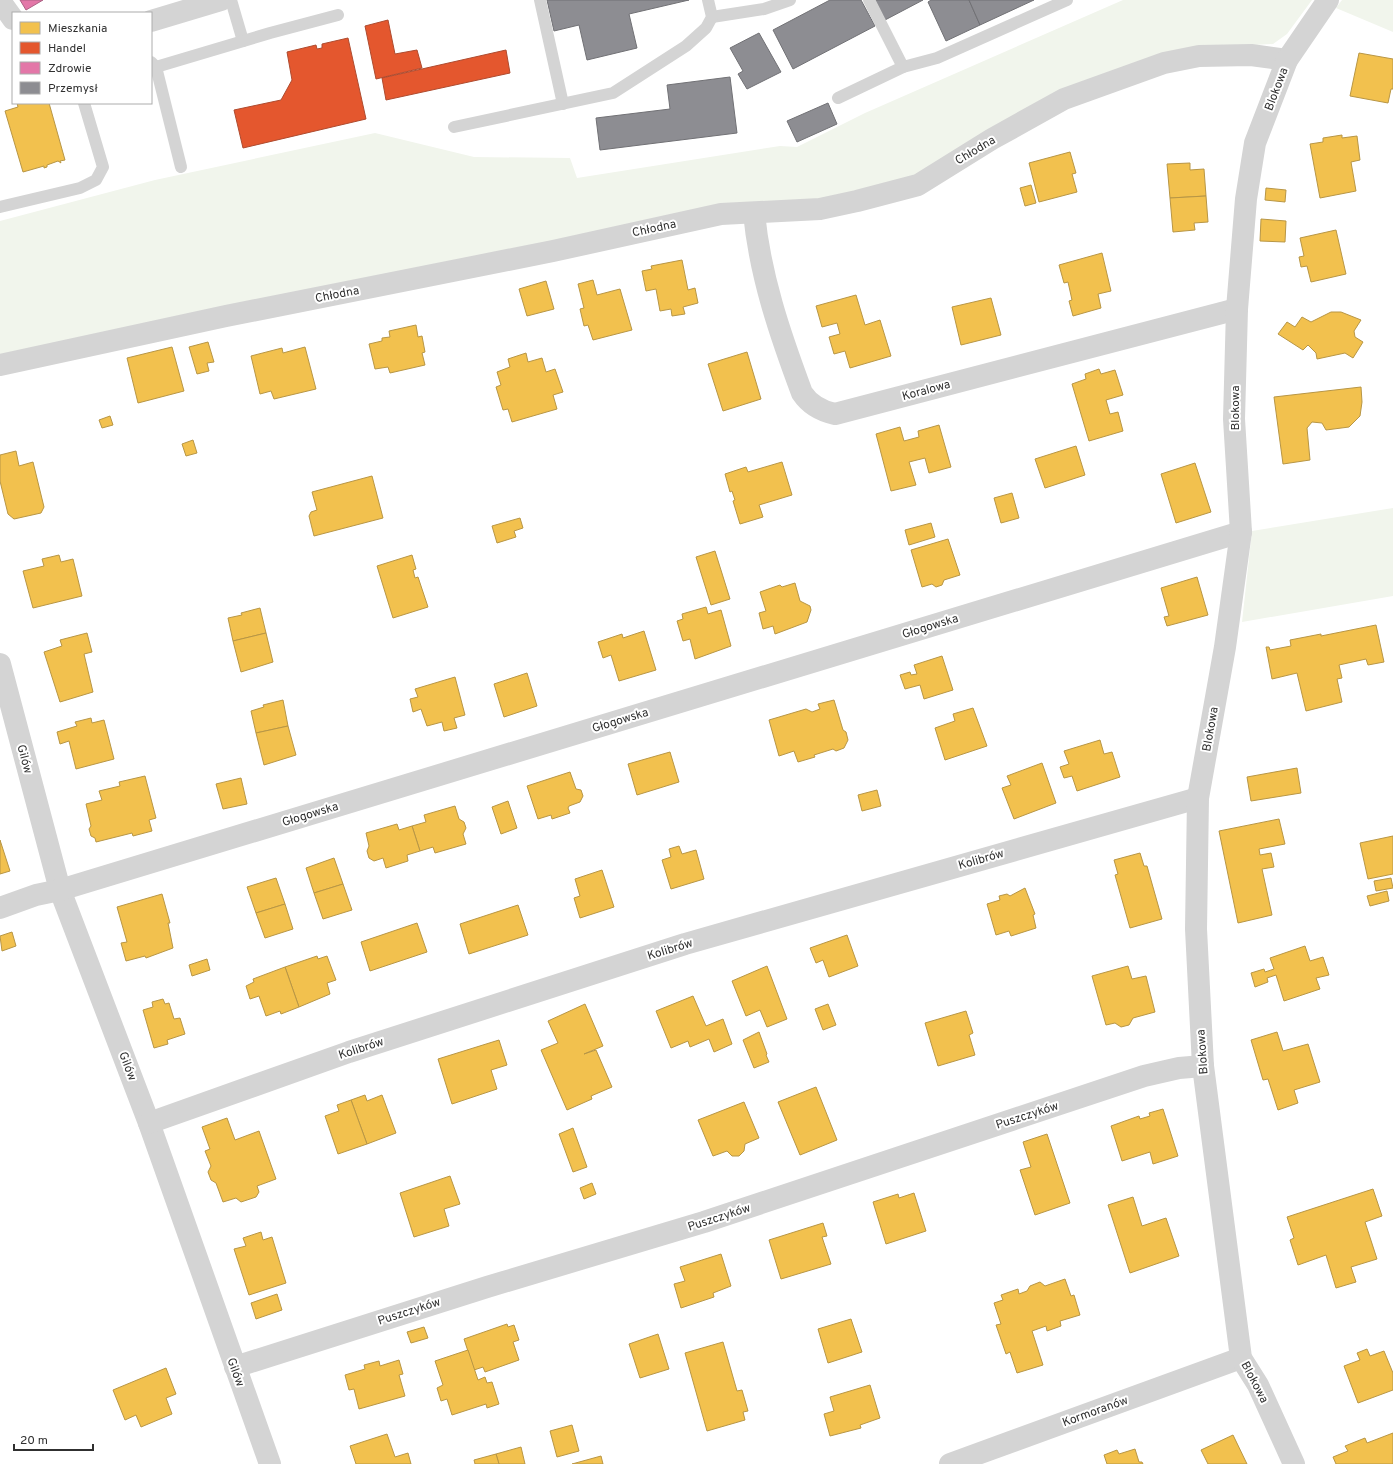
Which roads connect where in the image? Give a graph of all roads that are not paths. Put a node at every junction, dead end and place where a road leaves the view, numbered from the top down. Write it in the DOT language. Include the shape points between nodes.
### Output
graph roads {
  1 [pos="222,0"];
  2 [pos="540,0"];
  3 [pos="708,0"];
  4 [pos="790,0"];
  5 [pos="869,0"];
  6 [pos="1067,0"];
  7 [pos="1328,0"];
  8 [pos="0,1"];
  9 [pos="338,15"];
  10 [pos="712,17"];
  11 [pos="12,18"];
  12 [pos="152,21"];
  13 [pos="242,41"];
  14 [pos="1287,60"];
  15 [pos="153,65"];
  16 [pos="903,67"];
  17 [pos="838,98"];
  18 [pos="84,104"];
  19 [pos="563,104"];
  20 [pos="454,127"];
  21 [pos="181,167"];
  22 [pos="0,207"];
  23 [pos="754,213"];
  24 [pos="1237,309"];
  25 [pos="0,365"];
  26 [pos="1241,532"];
  27 [pos="0,664"];
  28 [pos="1198,798"];
  29 [pos="60,890"];
  30 [pos="0,908"];
  31 [pos="1203,1066"];
  32 [pos="149,1123"];
  33 [pos="1241,1358"];
  34 [pos="235,1367"];
  35 [pos="270,1464"];
  36 [pos="950,1464"];
  37 [pos="1294,1464"];
  1 -- 12 [label="street"];
  1 -- 13 [label="lane"];
  2 -- 19 [label="lane"];
  3 -- 10 [label="lane"];
  4 -- 10 [label="lane" via="764,9"];
  5 -- 16 [label="lane"];
  6 -- 16 [label="lane" via="937,58"];
  7 -- 14 [label="street, Blokowa"];
  8 -- 11 [label="street"];
  9 -- 13 [label="lane"];
  10 -- 19 [label="lane" via="706,28 686,46 613,93"];
  13 -- 15 [label="lane"];
  14 -- 23 [label="street, Chłodna" via="1251,55 1199,56 1164,63 1064,99 992,139 918,185 820,209"];
  14 -- 24 [label="street, Blokowa" via="1255,143 1246,199"];
  15 -- 21 [label="lane"];
  16 -- 17 [label="lane"];
  18 -- 22 [label="lane" via="103,167 96,180 80,188"];
  19 -- 20 [label="lane"];
  23 -- 24 [label="street, Koralowa" via="757,244 777,326 802,393 808,402 824,412 835,414"];
  23 -- 25 [label="street, Chłodna" via="721,214"];
  24 -- 26 [label="street, Blokowa" via="1234,418"];
  26 -- 28 [label="street, Blokowa" via="1225,647"];
  26 -- 29 [label="street, Głogowska"];
  27 -- 29 [label="street, Gilów"];
  28 -- 31 [label="street, Blokowa" via="1196,929"];
  28 -- 32 [label="street, Kolibrów" via="685,944 349,1052"];
  29 -- 30 [label="street, Głogowska" via="36,895"];
  29 -- 32 [label="street, Gilów"];
  31 -- 33 [label="street, Blokowa"];
  31 -- 34 [label="street, Puszczyków" via="1179,1068 1144,1076 704,1222"];
  32 -- 34 [label="street, Gilów"];
  33 -- 36 [label="street, Kormoranów"];
  33 -- 37 [label="street, Blokowa" via="1258,1385"];
  34 -- 35 [label="street, Gilów"];
}
